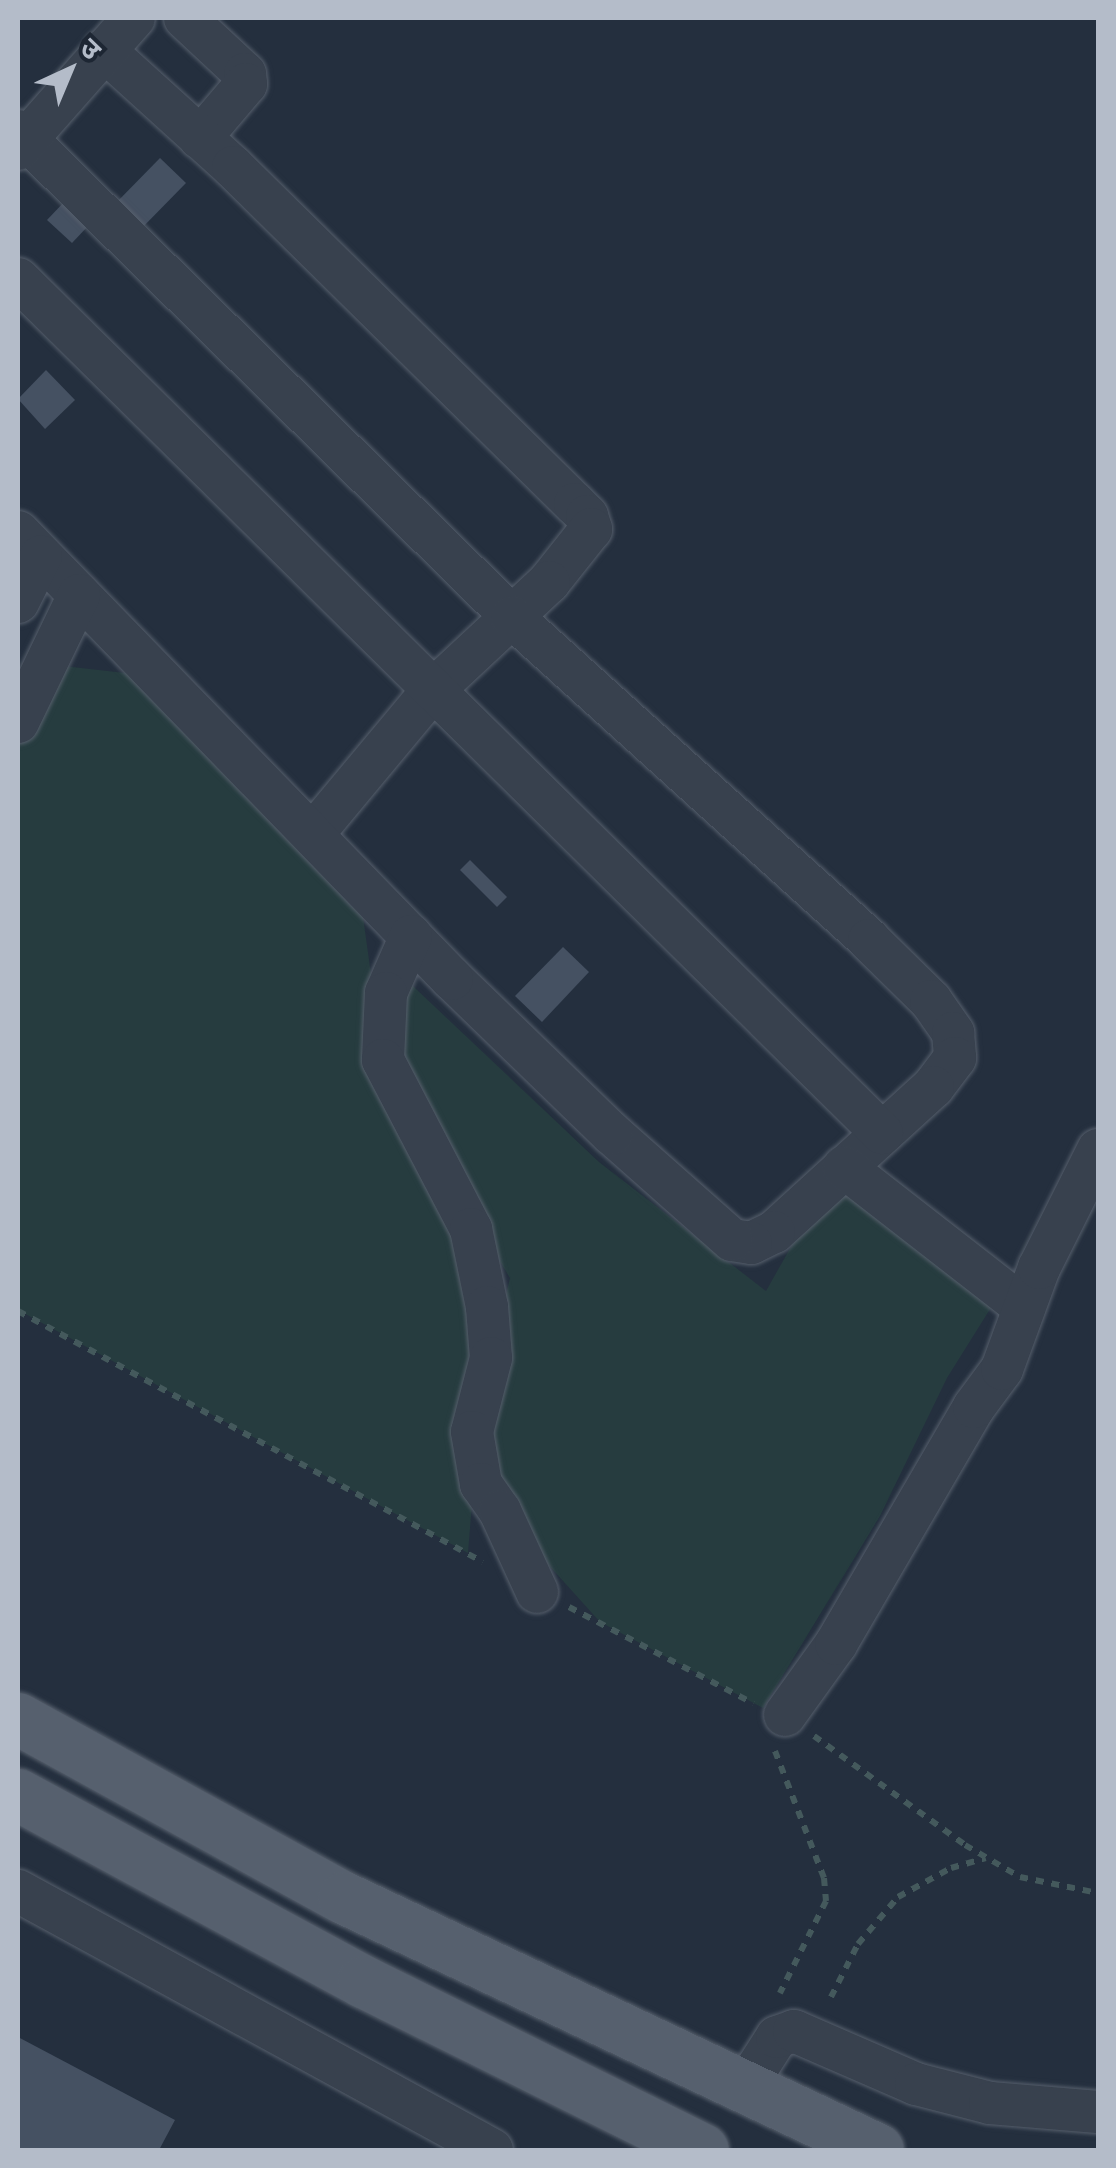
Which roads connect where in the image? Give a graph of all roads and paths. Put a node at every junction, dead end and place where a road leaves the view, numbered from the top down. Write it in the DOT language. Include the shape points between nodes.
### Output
graph roads {
  1 [pos="134,18"];
  2 [pos="185,18"];
  3 [pos="104,50"];
  4 [pos="200,138"];
  5 [pos="21,139"];
  6 [pos="18,279"];
  7 [pos="29,544"];
  8 [pos="79,595"];
  9 [pos="18,602"];
  10 [pos="512,617"];
  11 [pos="432,690"];
  12 [pos="18,722"];
  13 [pos="313,834"];
  14 [pos="411,936"];
  15 [pos="882,1133"];
  16 [pos="1098,1150"];
  17 [pos="844,1167"];
  18 [pos="1024,1307"];
  19 [pos="536,1592"];
  20 [pos="18,1719"];
  21 [pos="769,1720"];
  22 [pos="18,1795"];
  23 [pos="986,1858"];
  24 [pos="18,1891"];
  25 [pos="780,1994"];
  26 [pos="830,1998"];
  27 [pos="745,2088"];
  28 [pos="1098,2112"];
  29 [pos="846,2144"];
  30 [pos="492,2150"];
  31 [pos="703,2150"];
  1 -- 3 [label="street"];
  2 -- 4 [label="street" via="245,74 246,84"];
  3 -- 4 [label="street"];
  3 -- 5 [label="street"];
  4 -- 10 [label="street" via="586,516 586,540"];
  5 -- 10 [label="street"];
  6 -- 11 [label="street"];
  7 -- 8 [label="street"];
  7 -- 9 [label="street"];
  8 -- 12 [label="street"];
  8 -- 13 [label="street"];
  10 -- 11 [label="street"];
  10 -- 15 [label="street" via="931,1002 953,1034 956,1058"];
  11 -- 13 [label="street"];
  11 -- 15 [label="street"];
  13 -- 14 [label="street"];
  14 -- 17 [label="street" via="612,1134 732,1240 751,1243 774,1232"];
  14 -- 19 [label="street" via="386,993 383,1060 471,1229 491,1358 472,1432 481,1484"];
  15 -- 17 [label="street"];
  16 -- 18 [label="street"];
  17 -- 18 [label="street"];
  18 -- 21 [label="street" via="1002,1368 836,1644"];
  20 -- 27 [label="main road" via="344,1898"];
  21 -- 25 [label="path" via="824,1878 826,1902"];
  22 -- 31 [label="main road" via="364,1982"];
  23 -- 26 [label="path" via="898,1896 858,1944"];
  24 -- 30 [label="street"];
  27 -- 28 [label="street" via="777,2037 794,2031 916,2084 990,2103"];
  27 -- 29 [label="main road"];
}
